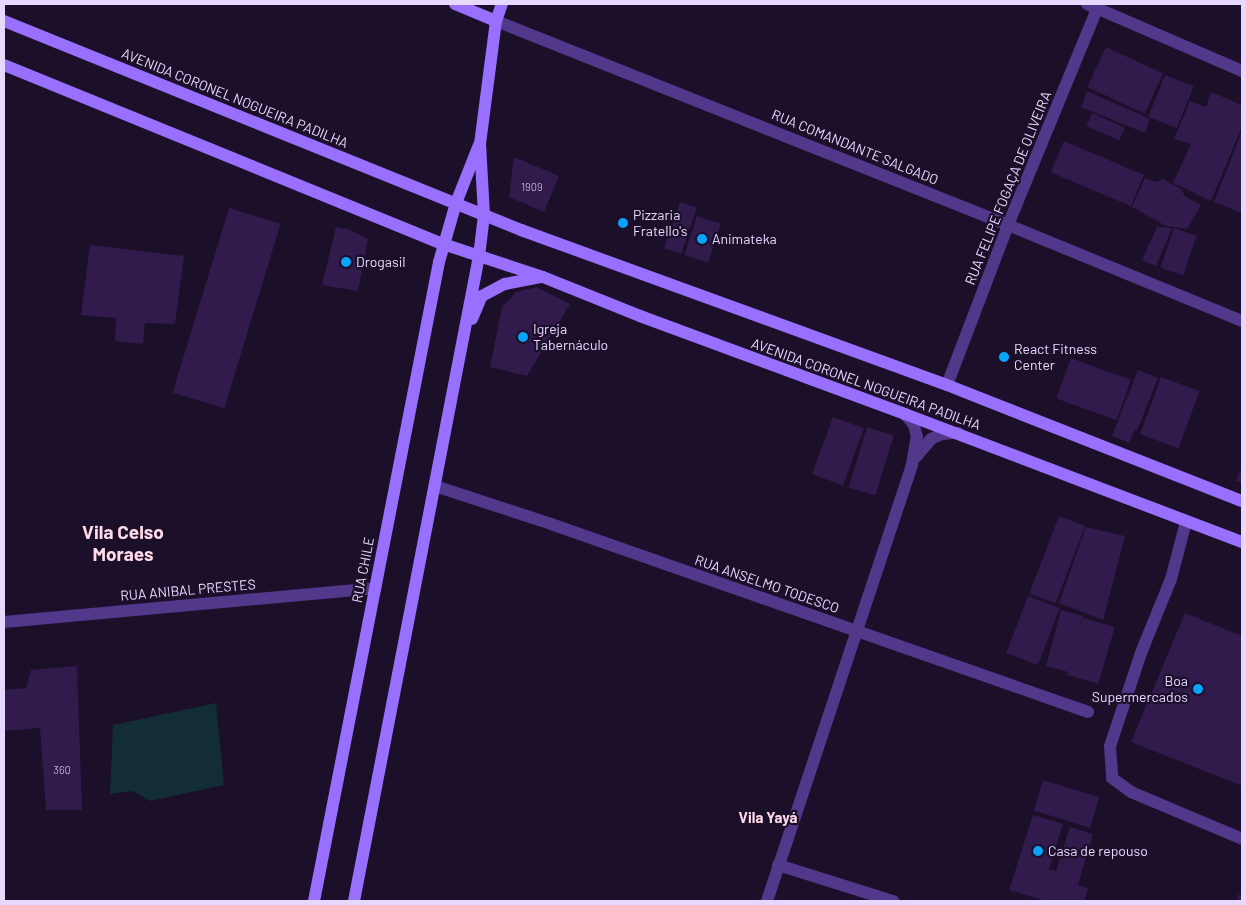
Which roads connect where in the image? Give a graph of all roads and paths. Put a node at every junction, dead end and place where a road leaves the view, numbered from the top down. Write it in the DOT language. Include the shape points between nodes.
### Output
graph roads {
  1 [pos="455,4"];
  2 [pos="502,4"];
  3 [pos="1094,5"];
  4 [pos="4,20"];
  5 [pos="496,21"];
  6 [pos="4,65"];
  7 [pos="1242,70"];
  8 [pos="480,144"];
  9 [pos="456,203"];
  10 [pos="484,215"];
  11 [pos="1008,225"];
  12 [pos="443,244"];
  13 [pos="479,256"];
  14 [pos="543,277"];
  15 [pos="1242,321"];
  16 [pos="461,344"];
  17 [pos="947,385"];
  18 [pos="906,414"];
  19 [pos="958,433"];
  20 [pos="912,464"];
  21 [pos="435,486"];
  22 [pos="1242,501"];
  23 [pos="1186,522"];
  24 [pos="1242,542"];
  25 [pos="375,588"];
  26 [pos="4,622"];
  27 [pos="855,631"];
  28 [pos="1088,712"];
  29 [pos="1242,839"];
  30 [pos="778,865"];
  31 [pos="314,901"];
  32 [pos="354,901"];
  33 [pos="766,901"];
  34 [pos="893,901"];
  1 -- 5 [label="main road, RUA COMANDANTE SALGADO"];
  2 -- 5 [label="main road"];
  3 -- 7 [label="street"];
  3 -- 11 [label="street, RUA FELIPE FOGAÇA DE OLIVEIRA"];
  4 -- 9 [label="main road, AVENIDA CORONEL NOGUEIRA PADILHA"];
  5 -- 8 [label="main road"];
  5 -- 11 [label="street, RUA COMANDANTE SALGADO"];
  6 -- 12 [label="main road, AVENIDA CORONEL NOGUEIRA PADILHA"];
  8 -- 9 [label="main road"];
  8 -- 10 [label="main road"];
  9 -- 10 [label="main road, AVENIDA CORONEL NOGUEIRA PADILHA"];
  9 -- 12 [label="main road"];
  10 -- 13 [label="main road"];
  10 -- 17 [label="main road, AVENIDA CORONEL NOGUEIRA PADILHA"];
  11 -- 15 [label="street, RUA COMANDANTE SALGADO"];
  11 -- 17 [label="street, RUA FELIPE FOGAÇA DE OLIVEIRA"];
  12 -- 13 [label="main road, AVENIDA CORONEL NOGUEIRA PADILHA"];
  12 -- 25 [label="main road, RUA CHILE"];
  13 -- 14 [label="main road, AVENIDA CORONEL NOGUEIRA PADILHA"];
  13 -- 16 [label="main road"];
  14 -- 16 [label="main road" via="506,284 482,296"];
  14 -- 18 [label="main road, AVENIDA CORONEL NOGUEIRA PADILHA"];
  16 -- 21 [label="main road"];
  17 -- 22 [label="main road, AVENIDA CORONEL NOGUEIRA PADILHA"];
  18 -- 19 [label="main road, AVENIDA CORONEL NOGUEIRA PADILHA"];
  18 -- 20 [label="street" via="917,436"];
  19 -- 20 [label="street" via="931,439"];
  19 -- 23 [label="main road, AVENIDA CORONEL NOGUEIRA PADILHA"];
  20 -- 27 [label="street"];
  21 -- 27 [label="street, RUA ANSELMO TODESCO"];
  21 -- 32 [label="main road"];
  23 -- 24 [label="main road, AVENIDA CORONEL NOGUEIRA PADILHA"];
  23 -- 29 [label="street" via="1171,579 1110,746 1112,778 1131,792"];
  25 -- 26 [label="street, RUA ANIBAL PRESTES"];
  25 -- 31 [label="main road, RUA CHILE"];
  27 -- 28 [label="street, RUA ANSELMO TODESCO"];
  27 -- 30 [label="street"];
  30 -- 33 [label="street"];
  30 -- 34 [label="street"];
}
